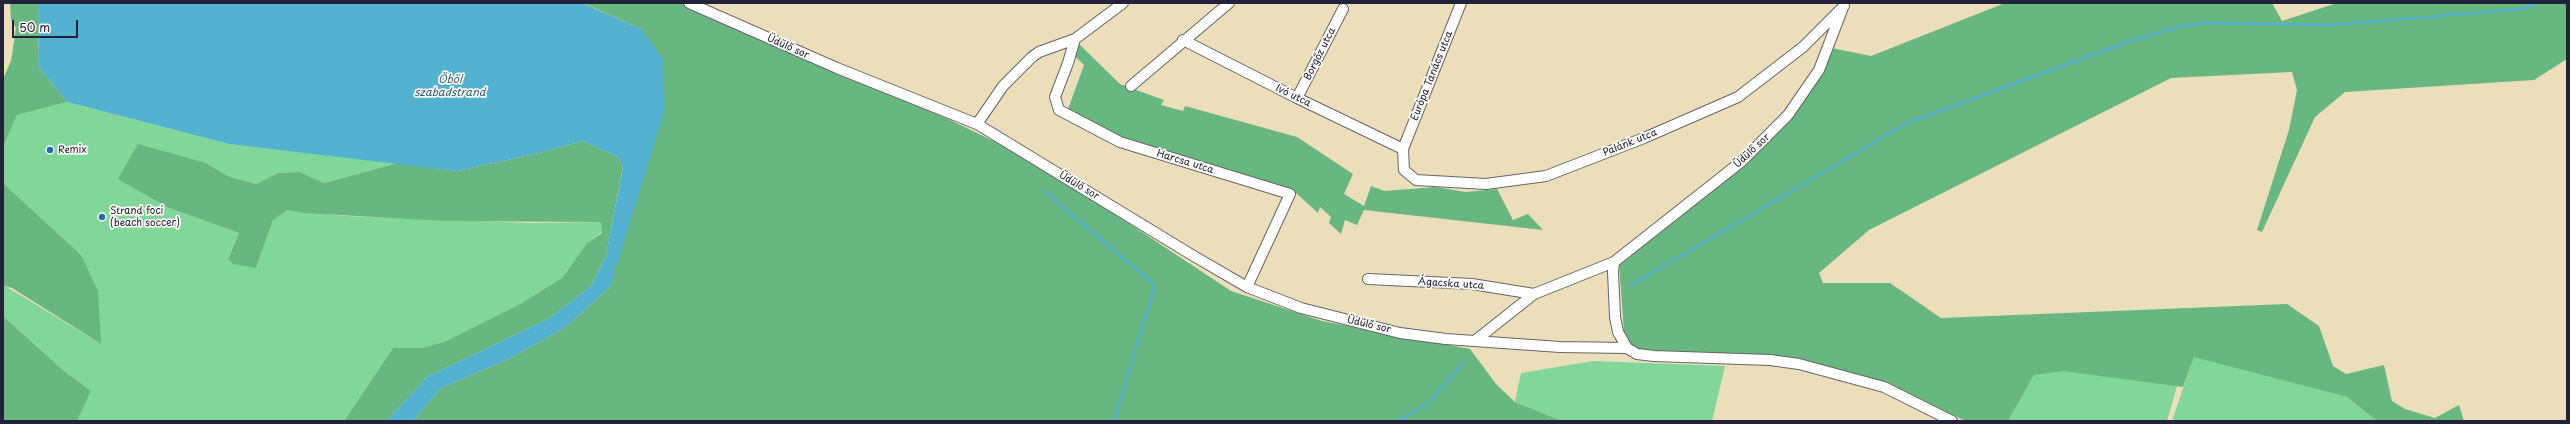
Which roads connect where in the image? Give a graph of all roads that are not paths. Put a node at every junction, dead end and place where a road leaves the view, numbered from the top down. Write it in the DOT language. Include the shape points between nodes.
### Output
graph roads {
  1 [pos="688,3"];
  2 [pos="1123,3"];
  3 [pos="1229,3"];
  4 [pos="1461,3"];
  5 [pos="1845,4"];
  6 [pos="1343,9"];
  7 [pos="1075,39"];
  8 [pos="1183,40"];
  9 [pos="1131,86"];
  10 [pos="1297,98"];
  11 [pos="976,124"];
  12 [pos="1403,149"];
  13 [pos="1614,262"];
  14 [pos="1368,279"];
  15 [pos="1247,287"];
  16 [pos="1534,294"];
  17 [pos="1476,340"];
  18 [pos="1627,348"];
  19 [pos="1952,421"];
  1 -- 11 [label="street, Üdülő sor" via="837,68"];
  2 -- 7 [label="street"];
  3 -- 8 [label="street"];
  4 -- 12 [label="street, Európa Tanács utca"];
  5 -- 12 [label="street, Palánk utca" via="1803,47 1738,97 1644,138 1546,176 1486,184 1416,180 1404,170"];
  5 -- 13 [label="street, Üdülő sor" via="1819,70 1788,115 1742,161"];
  6 -- 10 [label="street, Borgőz utca"];
  7 -- 11 [label="street" via="1032,57 1003,86"];
  7 -- 15 [label="street, Harcsa utca" via="1055,97 1059,110 1120,142 1290,194"];
  8 -- 9 [label="street"];
  8 -- 10 [label="street, Ivó utca"];
  10 -- 12 [label="street, Ivó utca"];
  11 -- 15 [label="street, Üdülő sor"];
  13 -- 16 [label="street, Üdülő sor"];
  13 -- 18 [label="street" via="1613,292 1618,332"];
  14 -- 16 [label="street, Ágacska utca" via="1472,284"];
  15 -- 17 [label="street, Üdülő sor" via="1301,308 1400,332 1466,341"];
  16 -- 17 [label="street, Üdülő sor"];
  17 -- 18 [label="street, Üdülő sor" via="1560,348"];
  18 -- 19 [label="street, Üdülő sor" via="1638,354 1654,356 1770,360 1799,364 1884,387"];
}
